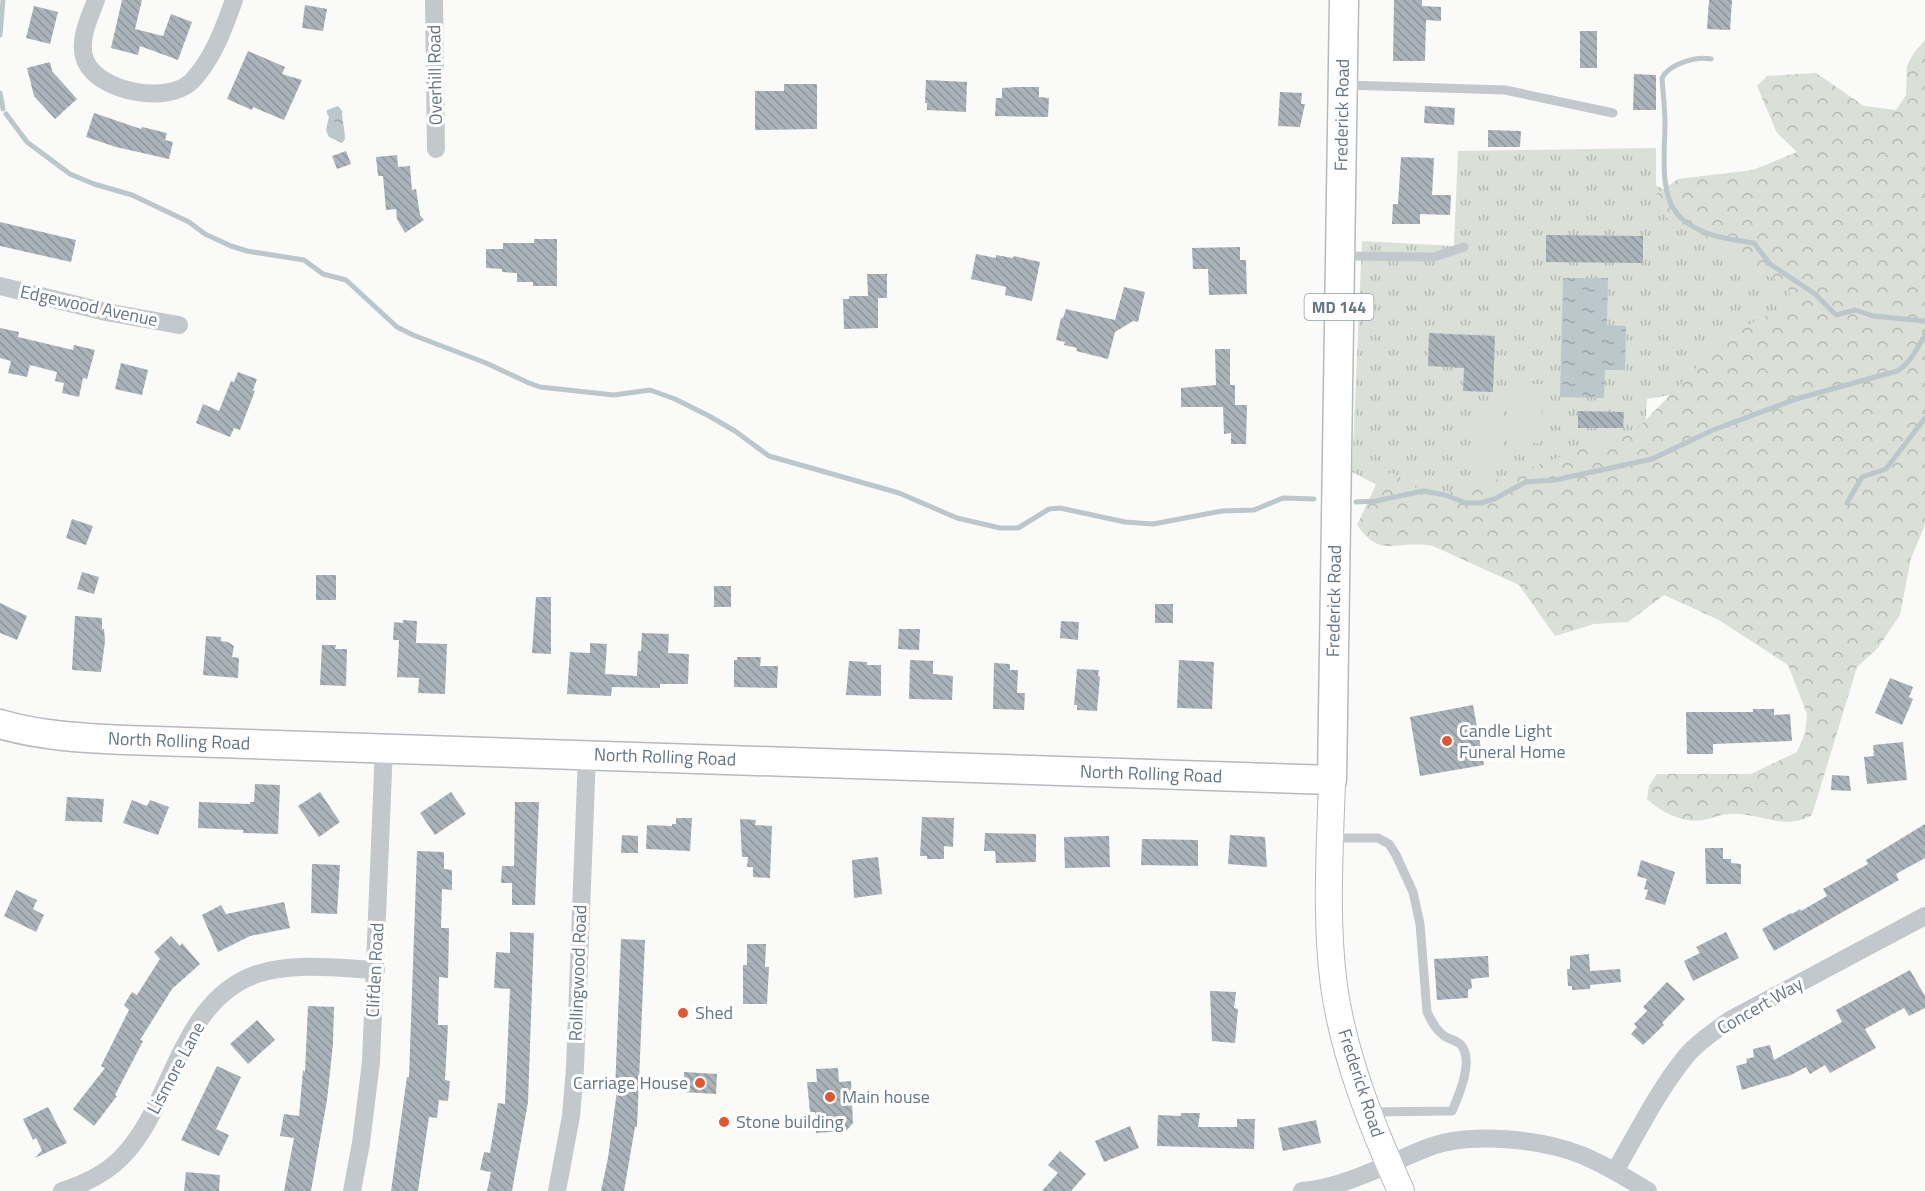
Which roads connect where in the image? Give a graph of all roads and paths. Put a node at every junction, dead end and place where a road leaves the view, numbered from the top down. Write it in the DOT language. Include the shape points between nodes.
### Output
graph roads {
  1 [pos="96,0"];
  2 [pos="234,0"];
  3 [pos="434,0"];
  4 [pos="1344,0"];
  5 [pos="1342,85"];
  6 [pos="1613,113"];
  7 [pos="436,149"];
  8 [pos="1464,247"];
  9 [pos="1340,256"];
  10 [pos="0,286"];
  11 [pos="179,325"];
  12 [pos="0,724"];
  13 [pos="384,747"];
  14 [pos="587,755"];
  15 [pos="1332,780"];
  16 [pos="1330,838"];
  17 [pos="1925,916"];
  18 [pos="376,970"];
  19 [pos="1368,1112"];
  20 [pos="1389,1165"];
  21 [pos="1615,1171"];
  22 [pos="62,1191"];
  23 [pos="352,1191"];
  24 [pos="558,1191"];
  25 [pos="1302,1191"];
  26 [pos="1401,1191"];
  27 [pos="1648,1191"];
  1 -- 2 [label="street" via="83,46 95,76 113,87 155,93 190,83 218,43"];
  3 -- 7 [label="street, Overhill Road"];
  4 -- 5 [label="main road, Frederick Road / MD 144"];
  5 -- 6 [label="lane" via="1505,90"];
  5 -- 9 [label="main road, Frederick Road / MD 144"];
  8 -- 9 [label="lane" via="1434,257"];
  9 -- 15 [label="main road, Frederick Road / MD 144"];
  10 -- 11 [label="street, Edgewood Avenue"];
  12 -- 13 [label="main road, North Rolling Road" via="84,738"];
  13 -- 14 [label="main road, North Rolling Road"];
  13 -- 18 [label="street, Clifden Road"];
  14 -- 15 [label="main road, North Rolling Road"];
  14 -- 24 [label="street, Rollingwood Road" via="575,1068"];
  15 -- 16 [label="main road, Frederick Road / MD 144"];
  16 -- 19 [label="main road, Frederick Road / MD 144" via="1328,897 1334,988"];
  16 -- 19 [label="lane" via="1378,838 1389,844 1396,855 1413,892 1420,924 1427,1012 1443,1035 1458,1042 1466,1059 1463,1086 1452,1111"];
  17 -- 21 [label="street, Concert Way" via="1730,1020 1705,1038 1670,1078"];
  18 -- 22 [label="street, Lismore Lane" via="315,966 282,969 256,975 227,991 191,1033 138,1138 103,1173"];
  18 -- 23 [label="street, Clifden Road" via="371,1062"];
  19 -- 20 [label="main road, Frederick Road / MD 144"];
  20 -- 21 [label="street" via="1450,1141 1512,1140 1582,1155"];
  20 -- 25 [label="street" via="1340,1183"];
  20 -- 26 [label="main road, Frederick Road / MD 144"];
  21 -- 27 [label="street"];
}
